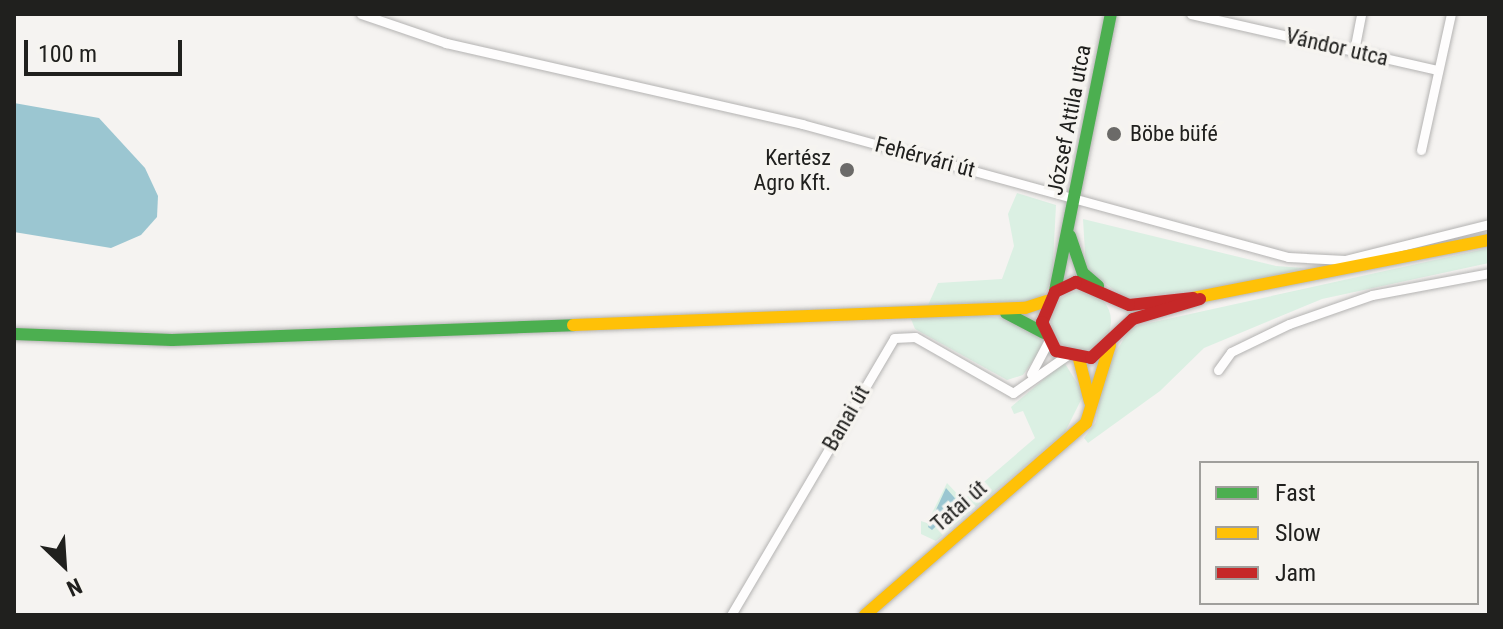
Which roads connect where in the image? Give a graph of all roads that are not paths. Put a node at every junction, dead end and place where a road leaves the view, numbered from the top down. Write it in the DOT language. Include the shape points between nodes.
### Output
graph roads {
  1 [pos="361,14"];
  2 [pos="1111,14"];
  3 [pos="1191,14"];
  4 [pos="1361,14"];
  5 [pos="1451,14"];
  6 [pos="1354,51"];
  7 [pos="1437,70"];
  8 [pos="1421,150"];
  9 [pos="1072,198"];
  10 [pos="1489,224"];
  11 [pos="1069,234"];
  12 [pos="1489,240"];
  13 [pos="1489,273"];
  14 [pos="1103,290"];
  15 [pos="1051,296"];
  16 [pos="1200,299"];
  17 [pos="994,309"];
  18 [pos="14,334"];
  19 [pos="1046,338"];
  20 [pos="1113,340"];
  21 [pos="1072,358"];
  22 [pos="1218,370"];
  23 [pos="1013,393"];
  24 [pos="1080,428"];
  25 [pos="731,615"];
  26 [pos="865,615"];
  1 -- 9 [label="street, Fehérvári út" via="500,57 802,124"];
  2 -- 9 [label="main road, József Attila utca"];
  3 -- 6 [label="street, Vándor utca"];
  4 -- 6 [label="street"];
  5 -- 7 [label="street"];
  6 -- 7 [label="street, Vándor utca"];
  7 -- 8 [label="street"];
  9 -- 10 [label="street, Fehérvári út" via="1288,257 1345,260"];
  9 -- 11 [label="main road, József Attila utca"];
  11 -- 14 [label="main road, József Attila utca" via="1083,273"];
  11 -- 15 [label="main road, József Attila utca"];
  12 -- 16 [label="main road"];
  13 -- 22 [label="street" via="1372,295 1289,324 1231,352"];
  14 -- 15 [label="main road" via="1076,282"];
  14 -- 16 [label="main road" via="1129,305"];
  14 -- 20 [label="main road" via="1118,312"];
  15 -- 17 [label="main road"];
  15 -- 19 [label="main road"];
  16 -- 20 [label="main road" via="1140,316"];
  17 -- 18 [label="main road" via="172,340"];
  17 -- 19 [label="main road"];
  19 -- 21 [label="main road"];
  19 -- 23 [label="street"];
  20 -- 21 [label="main road"];
  20 -- 24 [label="main road, Tatai út" via="1093,412"];
  21 -- 23 [label="street"];
  21 -- 24 [label="main road" via="1090,393"];
  23 -- 25 [label="street, Banai út" via="915,337 894,338"];
  24 -- 26 [label="main road, Tatai út"];
}
